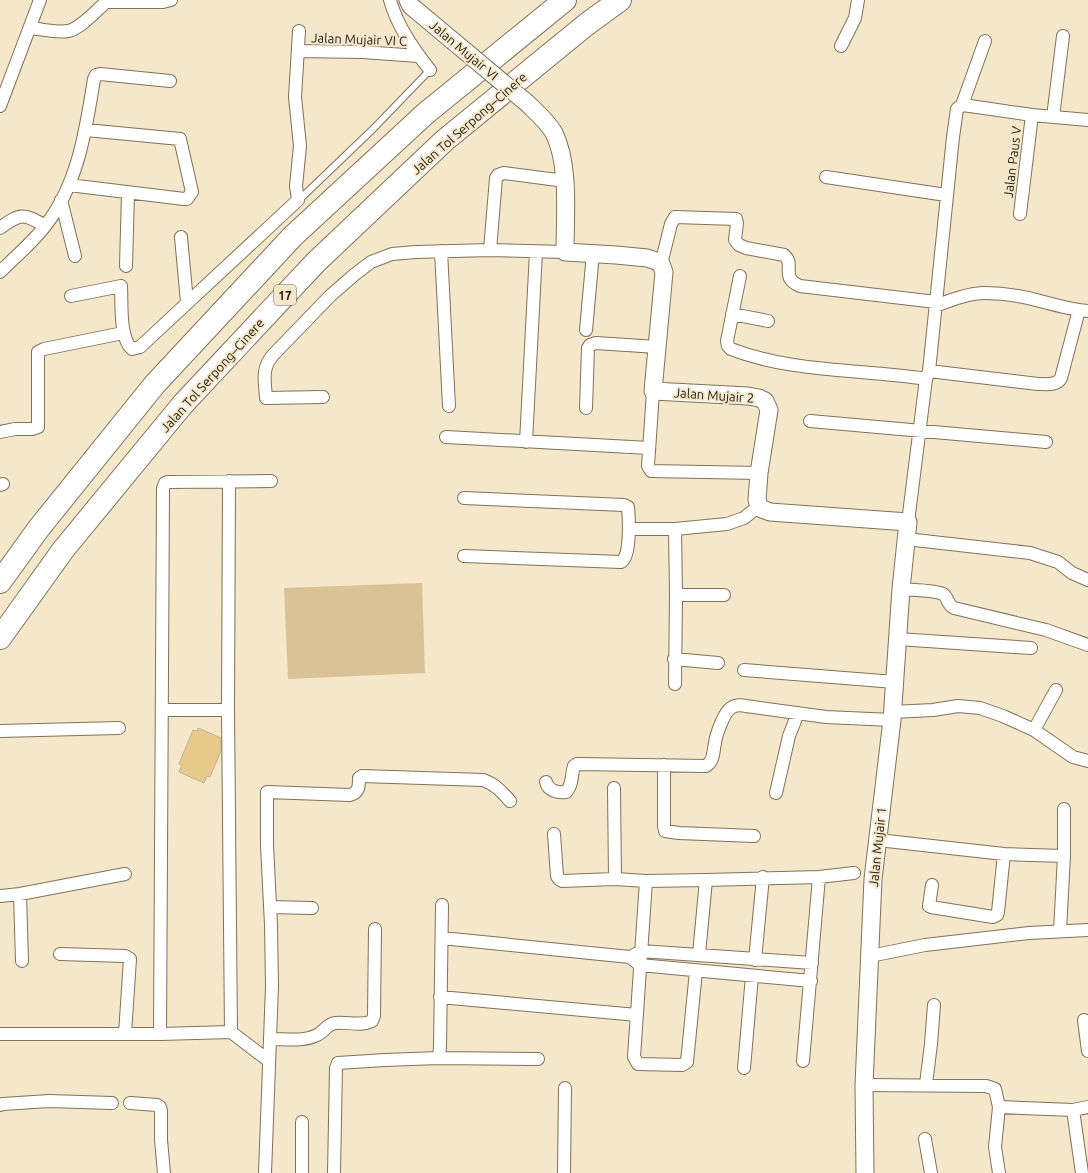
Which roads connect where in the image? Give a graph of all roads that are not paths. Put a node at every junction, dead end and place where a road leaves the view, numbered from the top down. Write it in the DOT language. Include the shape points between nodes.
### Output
graph roads {
  1 [pos="40,0"];
  2 [pos="170,0"];
  3 [pos="390,0"];
  4 [pos="408,0"];
  5 [pos="566,0"];
  6 [pos="620,0"];
  7 [pos="858,0"];
  8 [pos="106,1"];
  9 [pos="30,28"];
  10 [pos="299,31"];
  11 [pos="1063,36"];
  12 [pos="985,41"];
  13 [pos="841,46"];
  14 [pos="298,51"];
  15 [pos="418,56"];
  16 [pos="430,70"];
  17 [pos="170,81"];
  18 [pos="0,106"];
  19 [pos="962,106"];
  20 [pos="1032,115"];
  21 [pos="1053,117"];
  22 [pos="1088,120"];
  23 [pos="86,130"];
  24 [pos="826,177"];
  25 [pos="565,181"];
  26 [pos="69,185"];
  27 [pos="128,193"];
  28 [pos="946,195"];
  29 [pos="61,200"];
  30 [pos="298,200"];
  31 [pos="1020,214"];
  32 [pos="45,226"];
  33 [pos="0,228"];
  34 [pos="181,237"];
  35 [pos="490,250"];
  36 [pos="442,251"];
  37 [pos="536,252"];
  38 [pos="566,252"];
  39 [pos="593,253"];
  40 [pos="75,256"];
  41 [pos="661,264"];
  42 [pos="126,266"];
  43 [pos="0,272"];
  44 [pos="740,276"];
  45 [pos="71,296"];
  46 [pos="187,302"];
  47 [pos="935,304"];
  48 [pos="1083,311"];
  49 [pos="732,314"];
  50 [pos="768,321"];
  51 [pos="586,330"];
  52 [pos="123,333"];
  53 [pos="657,347"];
  54 [pos="928,375"];
  55 [pos="653,391"];
  56 [pos="323,398"];
  57 [pos="449,406"];
  58 [pos="586,408"];
  59 [pos="810,421"];
  60 [pos="919,431"];
  61 [pos="0,432"];
  62 [pos="446,437"];
  63 [pos="526,442"];
  64 [pos="1046,442"];
  65 [pos="649,448"];
  66 [pos="759,473"];
  67 [pos="229,481"];
  68 [pos="271,481"];
  69 [pos="464,498"];
  70 [pos="759,506"];
  71 [pos="908,522"];
  72 [pos="629,529"];
  73 [pos="675,529"];
  74 [pos="906,539"];
  75 [pos="464,556"];
  76 [pos="1088,580"];
  77 [pos="0,582"];
  78 [pos="901,589"];
  79 [pos="676,595"];
  80 [pos="724,595"];
  81 [pos="0,638"];
  82 [pos="898,639"];
  83 [pos="1088,645"];
  84 [pos="1031,648"];
  85 [pos="674,659"];
  86 [pos="718,662"];
  87 [pos="744,670"];
  88 [pos="895,682"];
  89 [pos="675,684"];
  90 [pos="1056,690"];
  91 [pos="163,710"];
  92 [pos="228,710"];
  93 [pos="798,713"];
  94 [pos="892,716"];
  95 [pos="120,728"];
  96 [pos="1034,730"];
  97 [pos="0,731"];
  98 [pos="1088,761"];
  99 [pos="664,765"];
  100 [pos="546,782"];
  101 [pos="614,788"];
  102 [pos="776,793"];
  103 [pos="510,801"];
  104 [pos="1064,808"];
  105 [pos="554,834"];
  106 [pos="754,836"];
  107 [pos="878,840"];
  108 [pos="1004,854"];
  109 [pos="1064,856"];
  110 [pos="854,873"];
  111 [pos="124,874"];
  112 [pos="763,877"];
  113 [pos="819,877"];
  114 [pos="615,879"];
  115 [pos="706,880"];
  116 [pos="646,881"];
  117 [pos="932,885"];
  118 [pos="20,894"];
  119 [pos="0,896"];
  120 [pos="442,905"];
  121 [pos="270,907"];
  122 [pos="312,908"];
  123 [pos="375,929"];
  124 [pos="1088,930"];
  125 [pos="1060,931"];
  126 [pos="442,938"];
  127 [pos="641,951"];
  128 [pos="60,954"];
  129 [pos="699,954"];
  130 [pos="870,956"];
  131 [pos="630,957"];
  132 [pos="756,960"];
  133 [pos="22,961"];
  134 [pos="812,963"];
  135 [pos="640,965"];
  136 [pos="696,971"];
  137 [pos="752,976"];
  138 [pos="810,981"];
  139 [pos="440,997"];
  140 [pos="934,1005"];
  141 [pos="637,1015"];
  142 [pos="1084,1020"];
  143 [pos="231,1032"];
  144 [pos="0,1034"];
  145 [pos="125,1034"];
  146 [pos="160,1034"];
  147 [pos="271,1040"];
  148 [pos="1088,1051"];
  149 [pos="439,1058"];
  150 [pos="538,1059"];
  151 [pos="269,1061"];
  152 [pos="803,1061"];
  153 [pos="744,1068"];
  154 [pos="926,1084"];
  155 [pos="864,1085"];
  156 [pos="565,1088"];
  157 [pos="112,1103"];
  158 [pos="130,1103"];
  159 [pos="0,1105"];
  160 [pos="999,1107"];
  161 [pos="1088,1107"];
  162 [pos="1073,1110"];
  163 [pos="302,1122"];
  164 [pos="925,1139"];
  165 [pos="164,1173"];
  166 [pos="265,1173"];
  167 [pos="302,1173"];
  168 [pos="334,1173"];
  169 [pos="564,1173"];
  170 [pos="865,1173"];
  171 [pos="931,1173"];
  172 [pos="999,1173"];
  173 [pos="1082,1173"];
  1 -- 9 [label="street"];
  2 -- 8 [label="street"];
  3 -- 15 [label="street" via="394,14"];
  4 -- 25 [label="street, Jalan Mujair VI, bridge" via="411,6 541,117 554,132"];
  5 -- 77 [label="highway, 17" via="425,114 293,236 155,384 39,528"];
  6 -- 81 [label="highway, Jalan Tol Serpong–Cinere / 17" via="444,140 316,262 178,410 62,550"];
  7 -- 13 [label="street" via="855,18"];
  8 -- 9 [label="street" via="77,28 70,31"];
  9 -- 18 [label="street"];
  10 -- 14 [label="street"];
  11 -- 21 [label="street"];
  12 -- 19 [label="street"];
  14 -- 15 [label="street, Jalan Mujair VI C"];
  14 -- 30 [label="street" via="295,97 300,146 296,186"];
  15 -- 16 [label="street"];
  16 -- 30 [label="lane" via="373,129"];
  17 -- 23 [label="street" via="96,75"];
  19 -- 20 [label="street"];
  19 -- 28 [label="street" via="957,109"];
  20 -- 21 [label="street"];
  20 -- 31 [label="street, Jalan Paus V"];
  21 -- 22 [label="street"];
  23 -- 26 [label="street"];
  23 -- 27 [label="street" via="180,139 192,192 189,197 184,199"];
  24 -- 28 [label="street"];
  25 -- 35 [label="street" via="504,173 498,175"];
  25 -- 38 [label="street, Jalan Mujair VI"];
  26 -- 27 [label="street"];
  26 -- 29 [label="street"];
  27 -- 42 [label="street"];
  28 -- 47 [label="street"];
  29 -- 32 [label="street"];
  29 -- 40 [label="street"];
  30 -- 46 [label="street"];
  32 -- 33 [label="street" via="31,217 21,216"];
  32 -- 43 [label="street"];
  34 -- 46 [label="street"];
  35 -- 36 [label="street"];
  35 -- 37 [label="street"];
  36 -- 56 [label="street" via="392,254 371,262 330,296 268,361 264,374 266,398"];
  36 -- 57 [label="street"];
  37 -- 38 [label="street"];
  37 -- 63 [label="street"];
  38 -- 39 [label="street"];
  39 -- 41 [label="street" via="647,258"];
  39 -- 51 [label="street"];
  41 -- 47 [label="street" via="675,217 736,219 735,240 738,245 787,257 790,280 796,285"];
  41 -- 53 [label="street" via="664,272"];
  44 -- 49 [label="street"];
  45 -- 52 [label="street" via="121,286"];
  46 -- 52 [label="street" via="140,347 132,349 128,346"];
  47 -- 48 [label="street" via="984,293 1027,298"];
  47 -- 54 [label="street"];
  48 -- 54 [label="street" via="1059,382 1038,384"];
  49 -- 50 [label="street"];
  49 -- 54 [label="street" via="727,341 728,346 734,350 783,363 820,368"];
  52 -- 61 [label="street" via="38,352 38,427"];
  53 -- 55 [label="street"];
  53 -- 58 [label="street" via="596,343 589,346"];
  54 -- 60 [label="street"];
  55 -- 65 [label="street"];
  55 -- 66 [label="street, Jalan Mujair 2" via="748,396 765,401 769,410"];
  59 -- 60 [label="street"];
  60 -- 64 [label="street"];
  60 -- 71 [label="street"];
  62 -- 63 [label="street"];
  63 -- 65 [label="street"];
  65 -- 66 [label="street" via="648,466 652,472"];
  66 -- 70 [label="street, Jalan Mujair 2"];
  67 -- 68 [label="street"];
  67 -- 91 [label="street" via="168,482 164,485"];
  67 -- 92 [label="street"];
  69 -- 72 [label="street" via="624,505 628,508"];
  70 -- 71 [label="street" via="770,512"];
  70 -- 73 [label="street" via="744,518 727,524"];
  71 -- 74 [label="street, Jalan Mujair 1"];
  72 -- 73 [label="street"];
  72 -- 75 [label="street" via="626,557 621,562"];
  73 -- 79 [label="street"];
  74 -- 76 [label="street" via="1030,552 1058,562 1072,573"];
  74 -- 78 [label="street, Jalan Mujair 1"];
  78 -- 82 [label="street, Jalan Mujair 1"];
  78 -- 83 [label="street" via="939,592 945,595 949,605 954,608 1046,630"];
  79 -- 80 [label="street"];
  79 -- 85 [label="street"];
  82 -- 84 [label="street"];
  82 -- 88 [label="street, Jalan Mujair 1"];
  85 -- 86 [label="street"];
  85 -- 89 [label="street"];
  87 -- 88 [label="street"];
  88 -- 94 [label="street, Jalan Mujair 1"];
  90 -- 96 [label="street"];
  91 -- 92 [label="street"];
  91 -- 146 [label="street"];
  92 -- 143 [label="street"];
  93 -- 94 [label="street" via="826,717"];
  93 -- 99 [label="street" via="734,706 728,710 725,717 710,763 706,766"];
  93 -- 102 [label="street" via="789,736"];
  94 -- 96 [label="street" via="958,706 980,708"];
  94 -- 107 [label="street, Jalan Mujair 1"];
  95 -- 97 [label="street"];
  96 -- 98 [label="street" via="1073,757"];
  99 -- 100 [label="street" via="577,764 574,766 571,783 566,792 551,789"];
  99 -- 106 [label="street" via="666,832"];
  101 -- 114 [label="street"];
  103 -- 121 [label="street" via="496,786 483,780 438,778 362,776 359,778 358,789 350,795 267,792"];
  104 -- 109 [label="street"];
  105 -- 114 [label="street" via="559,879"];
  107 -- 108 [label="street"];
  107 -- 130 [label="street, Jalan Mujair 1" via="873,879"];
  108 -- 109 [label="street"];
  108 -- 117 [label="street" via="997,915 931,907 929,901"];
  109 -- 125 [label="street"];
  110 -- 113 [label="street"];
  111 -- 118 [label="street"];
  112 -- 113 [label="street"];
  112 -- 115 [label="street"];
  112 -- 132 [label="street"];
  113 -- 134 [label="street"];
  114 -- 116 [label="street"];
  115 -- 116 [label="street"];
  115 -- 129 [label="street"];
  116 -- 127 [label="street"];
  118 -- 119 [label="street"];
  118 -- 133 [label="street"];
  120 -- 126 [label="street"];
  121 -- 122 [label="street"];
  121 -- 147 [label="street"];
  123 -- 147 [label="street" via="372,1021 364,1024 334,1023 327,1026 319,1035 305,1039"];
  124 -- 125 [label="street"];
  125 -- 130 [label="street" via="925,945"];
  126 -- 131 [label="street"];
  126 -- 139 [label="street"];
  127 -- 129 [label="street"];
  127 -- 131 [label="street"];
  127 -- 135 [label="street"];
  128 -- 145 [label="street" via="125,956 130,959"];
  129 -- 132 [label="street"];
  130 -- 155 [label="street, Jalan Mujair 1"];
  131 -- 135 [label="street"];
  132 -- 134 [label="street"];
  134 -- 138 [label="street"];
  135 -- 136 [label="street"];
  135 -- 141 [label="street"];
  136 -- 137 [label="street"];
  136 -- 141 [label="street" via="689,1060 685,1064 636,1063 634,1057"];
  137 -- 138 [label="street"];
  137 -- 153 [label="street"];
  138 -- 152 [label="street"];
  139 -- 141 [label="street"];
  139 -- 149 [label="street"];
  140 -- 154 [label="street"];
  142 -- 148 [label="street"];
  143 -- 146 [label="street"];
  143 -- 151 [label="street"];
  144 -- 145 [label="street"];
  145 -- 146 [label="street"];
  147 -- 151 [label="street"];
  149 -- 150 [label="street"];
  149 -- 168 [label="street" via="338,1064"];
  151 -- 166 [label="street"];
  154 -- 155 [label="street"];
  154 -- 160 [label="street" via="993,1088"];
  155 -- 170 [label="street, Jalan Mujair 1"];
  156 -- 169 [label="street"];
  157 -- 159 [label="street" via="49,1101"];
  158 -- 165 [label="street" via="160,1107"];
  160 -- 162 [label="street"];
  160 -- 172 [label="street" via="995,1147"];
  161 -- 162 [label="street"];
  162 -- 173 [label="street"];
  163 -- 167 [label="street"];
  164 -- 171 [label="street"];
}
